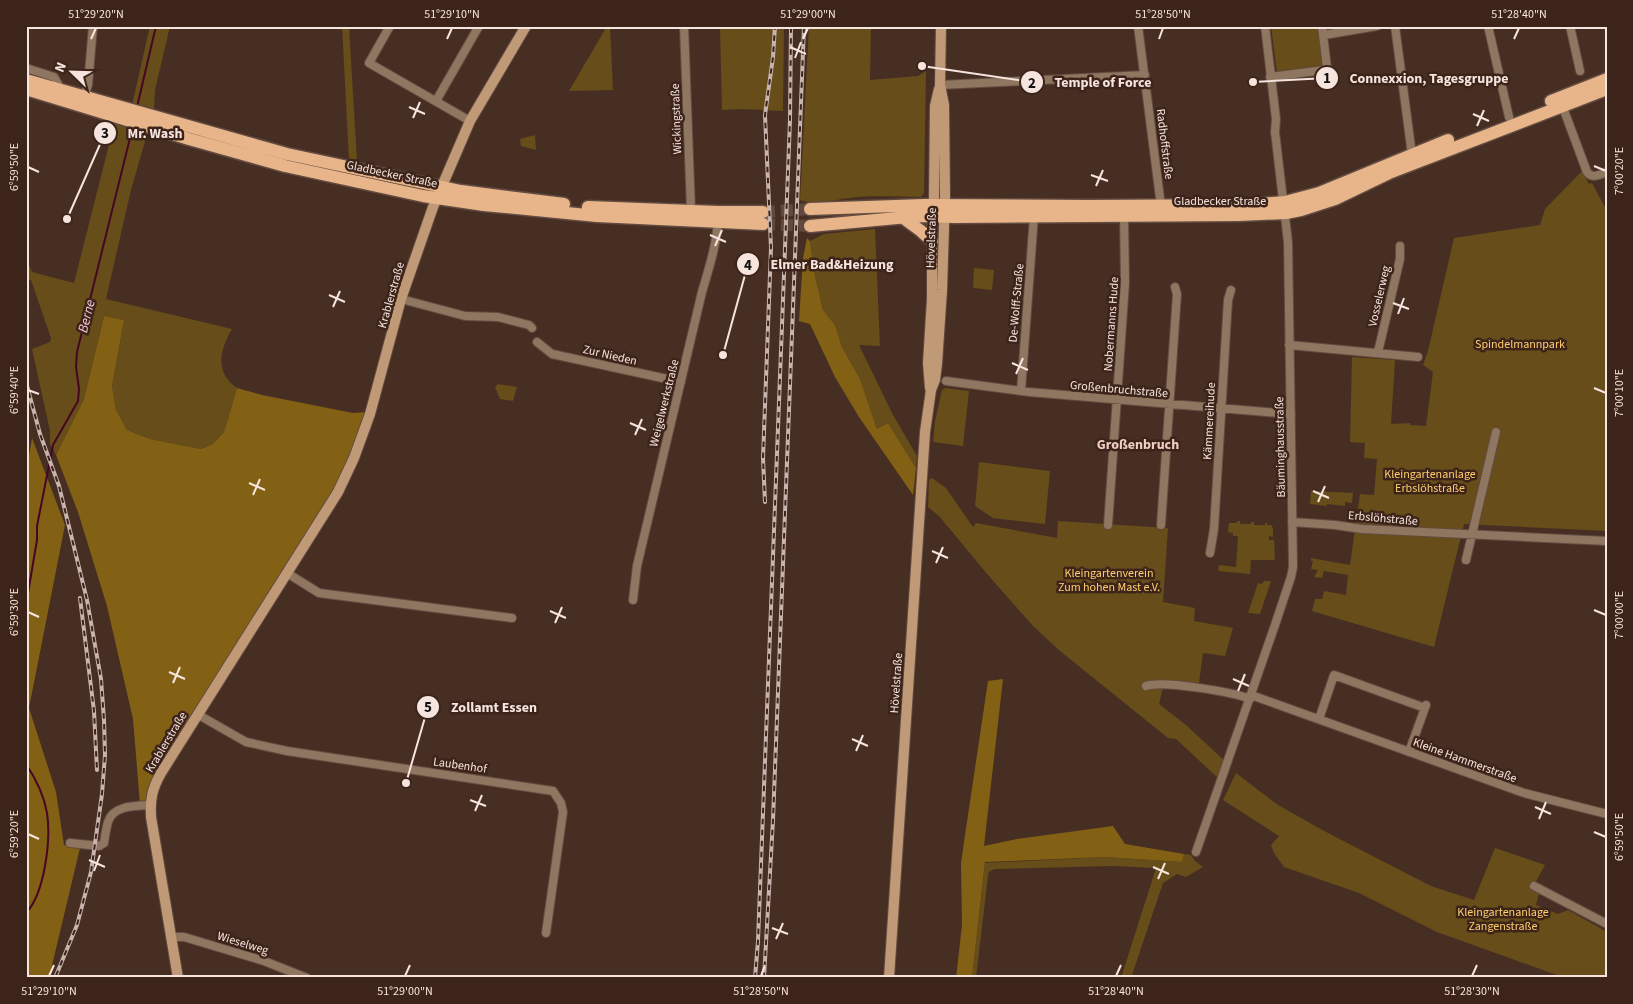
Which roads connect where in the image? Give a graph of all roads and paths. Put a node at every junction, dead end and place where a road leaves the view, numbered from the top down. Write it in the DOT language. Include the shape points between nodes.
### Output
graph roads {
  1 [pos="93,26"];
  2 [pos="390,26"];
  3 [pos="479,26"];
  4 [pos="526,26"];
  5 [pos="684,26"];
  6 [pos="941,26"];
  7 [pos="1138,26"];
  8 [pos="1265,26"];
  9 [pos="1322,26"];
  10 [pos="1377,26"];
  11 [pos="1395,26"];
  12 [pos="1488,26"];
  13 [pos="1570,26"];
  14 [pos="1324,35"];
  15 [pos="26,68"];
  16 [pos="1580,70"];
  17 [pos="1145,75"];
  18 [pos="1270,77"];
  19 [pos="1607,79"];
  20 [pos="26,80"];
  21 [pos="940,86"];
  22 [pos="26,89"];
  23 [pos="58,89"];
  24 [pos="1607,89"];
  25 [pos="83,101"];
  26 [pos="436,101"];
  27 [pos="1562,105"];
  28 [pos="1509,117"];
  29 [pos="143,119"];
  30 [pos="470,121"];
  31 [pos="1412,155"];
  32 [pos="295,156"];
  33 [pos="285,166"];
  34 [pos="1607,172"];
  35 [pos="439,192"];
  36 [pos="1161,206"];
  37 [pos="1285,208"];
  38 [pos="810,209"];
  39 [pos="692,210"];
  40 [pos="939,211"];
  41 [pos="1124,215"];
  42 [pos="1034,216"];
  43 [pos="718,217"];
  44 [pos="902,217"];
  45 [pos="763,218"];
  46 [pos="810,226"];
  47 [pos="932,241"];
  48 [pos="1400,246"];
  49 [pos="1175,287"];
  50 [pos="1231,290"];
  51 [pos="401,299"];
  52 [pos="532,328"];
  53 [pos="537,342"];
  54 [pos="1289,345"];
  55 [pos="1378,352"];
  56 [pos="1418,357"];
  57 [pos="946,381"];
  58 [pos="681,382"];
  59 [pos="931,390"];
  60 [pos="1020,391"];
  61 [pos="1117,400"];
  62 [pos="1170,405"];
  63 [pos="1221,409"];
  64 [pos="1291,414"];
  65 [pos="1496,432"];
  66 [pos="1292,522"];
  67 [pos="1108,525"];
  68 [pos="1161,525"];
  69 [pos="1472,533"];
  70 [pos="1607,541"];
  71 [pos="1210,554"];
  72 [pos="1466,560"];
  73 [pos="287,573"];
  74 [pos="633,600"];
  75 [pos="512,618"];
  76 [pos="1146,686"];
  77 [pos="1251,697"];
  78 [pos="197,714"];
  79 [pos="1319,719"];
  80 [pos="1409,752"];
  81 [pos="151,805"];
  82 [pos="1607,814"];
  83 [pos="70,843"];
  84 [pos="1196,852"];
  85 [pos="1534,886"];
  86 [pos="1607,924"];
  87 [pos="546,933"];
  88 [pos="172,937"];
  89 [pos="178,978"];
  90 [pos="307,978"];
  91 [pos="889,978"];
  1 -- 25 [label="street" via="88,85"];
  2 -- 26 [label="street" via="368,63"];
  3 -- 26 [label="street"];
  4 -- 30 [label="main road, Krablerstraße"];
  5 -- 39 [label="street, Wickingstraße"];
  6 -- 21 [label="main road, Hövelstraße"];
  7 -- 17 [label="street, Radhoffstraße"];
  8 -- 18 [label="street, Bäuminghausstraße"];
  9 -- 14 [label="street"];
  10 -- 14 [label="street"];
  11 -- 31 [label="street"];
  12 -- 28 [label="street"];
  13 -- 16 [label="street"];
  14 -- 18 [label="street" via="1327,68"];
  15 -- 23 [label="street" via="54,77"];
  17 -- 21 [label="street"];
  17 -- 36 [label="street, Radhoffstraße"];
  18 -- 37 [label="street, Bäuminghausstraße"];
  19 -- 28 [label="main road, Gladbecker Straße"];
  20 -- 23 [label="main road, Gladbecker Straße"];
  21 -- 40 [label="main road, Hövelstraße" via="944,106"];
  22 -- 25 [label="main road, Gladbecker Straße"];
  23 -- 25 [label="main road, Gladbecker Straße"];
  24 -- 27 [label="main road, Gladbecker Straße"];
  25 -- 29 [label="main road, Gladbecker Straße"];
  26 -- 30 [label="street"];
  27 -- 34 [label="street" via="1586,172 1594,176"];
  27 -- 37 [label="main road, Gladbecker Straße" via="1389,173 1322,204"];
  28 -- 31 [label="main road, Gladbecker Straße"];
  29 -- 32 [label="main road, Gladbecker Straße"];
  29 -- 33 [label="main road, Gladbecker Straße"];
  30 -- 35 [label="main road, Krablerstraße"];
  31 -- 37 [label="main road, Gladbecker Straße"];
  32 -- 33 [label="main road"];
  32 -- 35 [label="main road, Gladbecker Straße"];
  33 -- 35 [label="main road, Gladbecker Straße"];
  35 -- 39 [label="main road, Gladbecker Straße" via="585,207"];
  35 -- 43 [label="main road, Gladbecker Straße" via="484,205 588,215"];
  35 -- 51 [label="main road, Krablerstraße"];
  36 -- 37 [label="main road, Gladbecker Straße"];
  36 -- 40 [label="main road, Gladbecker Straße"];
  37 -- 41 [label="main road, Gladbecker Straße"];
  37 -- 54 [label="street, Bäuminghausstraße"];
  38 -- 40 [label="main road, Gladbecker Straße"];
  39 -- 43 [label="main road, Gladbecker Straße"];
  40 -- 42 [label="main road, Gladbecker Straße"];
  40 -- 44 [label="main road, Gladbecker Straße"];
  40 -- 47 [label="main road, Hövelstraße"];
  40 -- 59 [label="main road, Hövelstraße" via="942,290 937,364"];
  41 -- 42 [label="main road, Gladbecker Straße"];
  41 -- 61 [label="street, Nobermanns Hude" via="1125,283"];
  42 -- 60 [label="street, De-Wolff-Straße"];
  43 -- 45 [label="main road, Gladbecker Straße"];
  43 -- 58 [label="street, Weigelwerkstraße" via="716,238"];
  44 -- 46 [label="main road, Gladbecker Straße"];
  44 -- 47 [label="main road"];
  47 -- 59 [label="main road, Hövelstraße" via="928,363"];
  48 -- 55 [label="street, Vosselerweg"];
  49 -- 62 [label="street"];
  50 -- 63 [label="street, Kämmereihude"];
  51 -- 52 [label="street" via="465,316 498,317"];
  51 -- 73 [label="main road, Krablerstraße" via="374,402 354,458 338,492"];
  53 -- 58 [label="street, Zur Nieden" via="552,354"];
  54 -- 55 [label="street"];
  54 -- 64 [label="street, Bäuminghausstraße"];
  55 -- 56 [label="street"];
  57 -- 60 [label="street, Großenbruchstraße"];
  58 -- 74 [label="street, Weigelwerkstraße" via="637,566"];
  59 -- 91 [label="main road, Hövelstraße" via="922,467"];
  60 -- 61 [label="street, Großenbruchstraße"];
  61 -- 62 [label="street, Großenbruchstraße"];
  61 -- 67 [label="street, Nobermanns Hude"];
  62 -- 63 [label="street, Großenbruchstraße"];
  62 -- 68 [label="street"];
  63 -- 64 [label="street, Großenbruchstraße"];
  63 -- 71 [label="street, Kämmereihude"];
  64 -- 66 [label="street, Bäuminghausstraße"];
  65 -- 69 [label="street"];
  66 -- 69 [label="street, Erbslöhstraße" via="1362,529"];
  66 -- 77 [label="street, Bäuminghausstraße" via="1291,577"];
  69 -- 70 [label="street, Erbslöhstraße"];
  69 -- 72 [label="street"];
  73 -- 75 [label="street" via="318,593"];
  73 -- 78 [label="main road, Krablerstraße"];
  76 -- 77 [label="street, Kleine Hammerstraße" via="1162,684"];
  77 -- 79 [label="street, Kleine Hammerstraße"];
  77 -- 84 [label="street, Bäuminghausstraße"];
  78 -- 81 [label="main road, Krablerstraße" via="159,776"];
  78 -- 87 [label="street, Laubenhof" via="246,742 553,790 562,803 563,812"];
  79 -- 80 [label="street, Kleine Hammerstraße"];
  79 -- 80 [label="street" via="1334,675 1425,707"];
  80 -- 82 [label="street, Kleine Hammerstraße" via="1524,793"];
  81 -- 83 [label="street" via="125,807 111,815 104,843 99,846"];
  81 -- 88 [label="main road, Krablerstraße"];
  85 -- 86 [label="street"];
  88 -- 89 [label="main road, Krablerstraße"];
  88 -- 90 [label="street, Wieselweg" via="181,936 264,961"];
}
